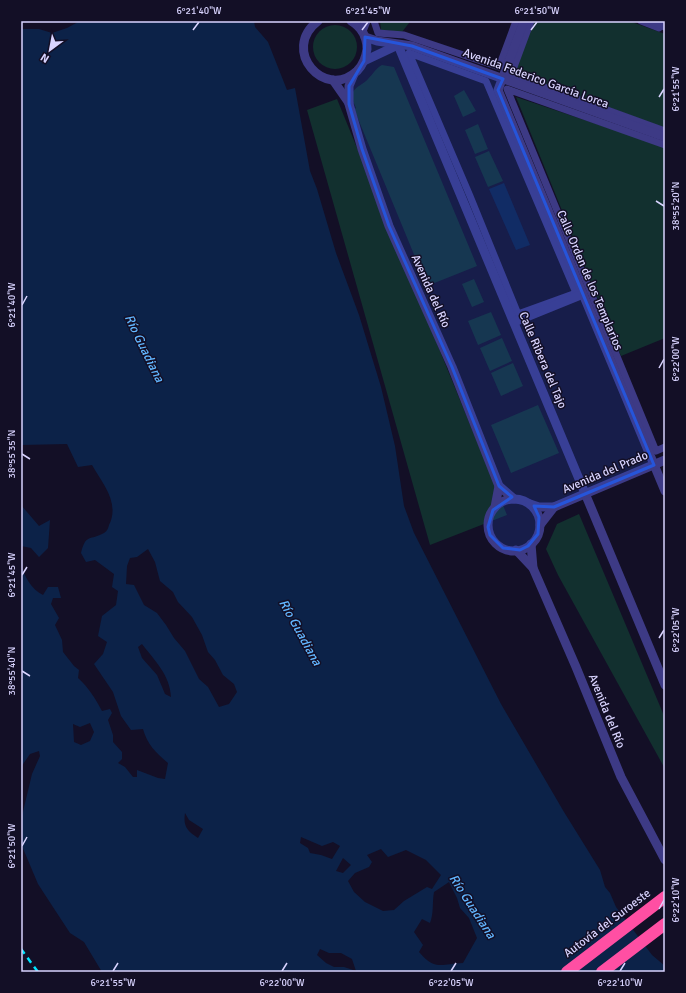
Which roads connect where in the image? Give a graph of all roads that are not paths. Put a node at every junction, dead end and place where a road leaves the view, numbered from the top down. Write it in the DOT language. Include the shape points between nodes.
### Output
graph roads {
  1 [pos="351,21"];
  2 [pos="366,21"];
  3 [pos="374,21"];
  4 [pos="516,21"];
  5 [pos="524,21"];
  6 [pos="531,21"];
  7 [pos="641,21"];
  8 [pos="653,21"];
  9 [pos="314,22"];
  10 [pos="665,26"];
  11 [pos="665,30"];
  12 [pos="364,34"];
  13 [pos="398,45"];
  14 [pos="364,61"];
  15 [pos="354,74"];
  16 [pos="503,79"];
  17 [pos="332,80"];
  18 [pos="349,104"];
  19 [pos="665,130"];
  20 [pos="665,137"];
  21 [pos="665,145"];
  22 [pos="580,294"];
  23 [pos="514,322"];
  24 [pos="665,447"];
  25 [pos="665,460"];
  26 [pos="654,465"];
  27 [pos="499,486"];
  28 [pos="665,491"];
  29 [pos="585,494"];
  30 [pos="514,499"];
  31 [pos="530,504"];
  32 [pos="495,507"];
  33 [pos="554,507"];
  34 [pos="540,525"];
  35 [pos="531,544"];
  36 [pos="516,550"];
  37 [pos="533,568"];
  38 [pos="665,685"];
  39 [pos="665,860"];
  40 [pos="665,897"];
  41 [pos="665,924"];
  42 [pos="567,972"];
  43 [pos="602,972"];
  1 -- 12 [label="street"];
  2 -- 12 [label="street"];
  3 -- 4 [label="street" via="378,33 404,35 499,67"];
  5 -- 16 [label="street, Calle Orden de los Templarios"];
  6 -- 19 [label="street" via="511,75"];
  7 -- 11 [label="street"];
  8 -- 10 [label="street"];
  9 -- 17 [label="street" via="306,34 303,54 313,72 322,78"];
  12 -- 13 [label="street, Avenida Federico García Lorca" via="377,41"];
  12 -- 14 [label="street"];
  13 -- 14 [label="street"];
  13 -- 16 [label="street, Avenida Federico García Lorca" via="412,46"];
  13 -- 23 [label="street, Calle Ribera del Tajo"];
  14 -- 15 [label="street"];
  15 -- 17 [label="street" via="347,78"];
  15 -- 18 [label="street, Avenida del Río" via="349,86"];
  16 -- 20 [label="street, Avenida Federico García Lorca"];
  16 -- 22 [label="street, Calle Orden de los Templarios" via="498,90"];
  17 -- 18 [label="street, Avenida del Río"];
  18 -- 27 [label="street, Avenida del Río" via="389,226 452,367"];
  21 -- 24 [label="street" via="507,89 656,451"];
  22 -- 22 [label="street" via="518,314 409,53 486,81"];
  22 -- 23 [label="street"];
  22 -- 26 [label="street, Calle Orden de los Templarios"];
  23 -- 29 [label="street, Calle Ribera del Tajo"];
  25 -- 26 [label="street, Avenida del Prado"];
  26 -- 28 [label="street, Calle Orden de los Templarios"];
  26 -- 29 [label="street, Avenida del Prado"];
  27 -- 30 [label="street, Avenida del Río"];
  27 -- 32 [label="street"];
  29 -- 33 [label="street, Avenida del Prado"];
  29 -- 38 [label="street, Calle Ribera del Tajo"];
  30 -- 31 [label="street"];
  30 -- 32 [label="street" via="506,500"];
  31 -- 33 [label="street, Avenida del Prado"];
  31 -- 34 [label="street" via="539,517"];
  32 -- 36 [label="street" via="489,518 490,535 495,543 503,548"];
  33 -- 34 [label="street, Avenida del Prado"];
  34 -- 35 [label="street" via="538,534"];
  35 -- 36 [label="street"];
  35 -- 37 [label="street, Avenida del Río"];
  36 -- 37 [label="street, Avenida del Río"];
  37 -- 39 [label="street, Avenida del Río" via="621,777"];
  40 -- 42 [label="highway, Autovía del Suroeste"];
  41 -- 43 [label="highway"];
}
